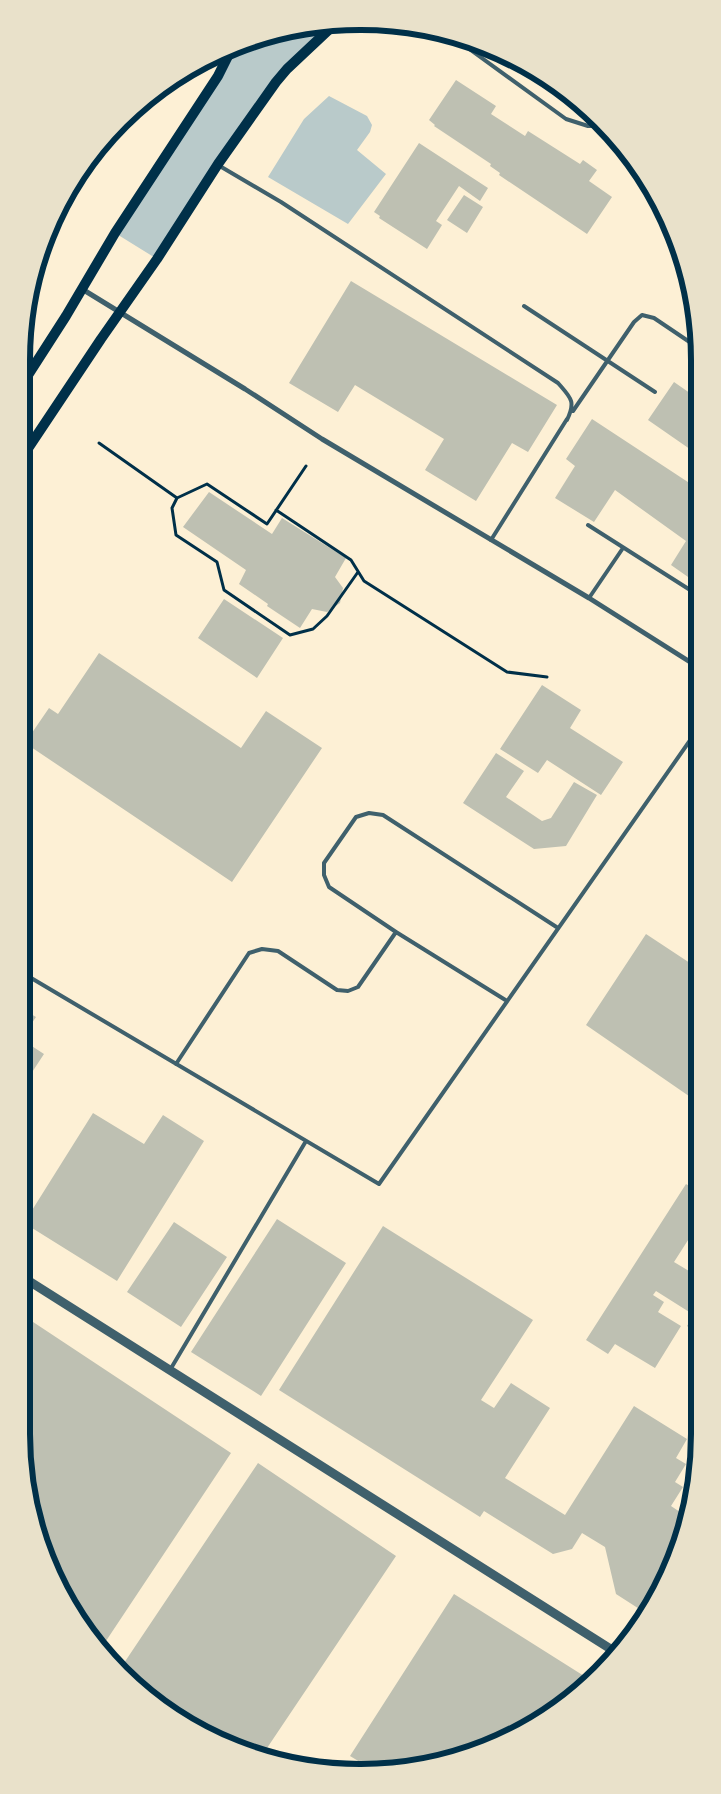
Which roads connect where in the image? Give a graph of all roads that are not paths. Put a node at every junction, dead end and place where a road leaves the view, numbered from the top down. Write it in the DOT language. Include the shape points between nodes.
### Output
graph roads {
  1 [pos="326,32"];
  2 [pos="469,49"];
  3 [pos="227,58"];
  4 [pos="593,126"];
  5 [pos="218,164"];
  6 [pos="82,289"];
  7 [pos="524,306"];
  8 [pos="120,312"];
  9 [pos="690,342"];
  10 [pos="607,360"];
  11 [pos="30,372"];
  12 [pos="655,392"];
  13 [pos="567,420"];
  14 [pos="30,445"];
  15 [pos="588,525"];
  16 [pos="491,540"];
  17 [pos="623,548"];
  18 [pos="691,591"];
  19 [pos="589,598"];
  20 [pos="691,663"];
  21 [pos="691,739"];
  22 [pos="558,928"];
  23 [pos="396,932"];
  24 [pos="30,977"];
  25 [pos="507,1001"];
  26 [pos="176,1064"];
  27 [pos="306,1140"];
  28 [pos="30,1282"];
  29 [pos="170,1370"];
  30 [pos="611,1649"];
  1 -- 5 [label="main road" via="276,82"];
  2 -- 4 [label="lane" via="566,119"];
  3 -- 6 [label="main road"];
  5 -- 8 [label="main road"];
  5 -- 13 [label="lane" via="558,383 570,396 573,408"];
  6 -- 8 [label="street"];
  6 -- 11 [label="main road"];
  7 -- 10 [label="lane"];
  8 -- 14 [label="main road"];
  8 -- 16 [label="street" via="322,440"];
  9 -- 10 [label="lane" via="654,318 642,316 634,322"];
  10 -- 12 [label="lane"];
  10 -- 13 [label="lane"];
  13 -- 16 [label="lane"];
  15 -- 17 [label="lane"];
  16 -- 19 [label="street"];
  17 -- 18 [label="lane"];
  17 -- 19 [label="lane"];
  19 -- 20 [label="street"];
  21 -- 22 [label="lane"];
  22 -- 23 [label="lane" via="383,815 369,813 356,818 324,863 324,875 328,886"];
  22 -- 25 [label="lane"];
  23 -- 25 [label="lane"];
  23 -- 26 [label="lane" via="358,987 348,991 337,990 278,951 262,949 249,953"];
  24 -- 26 [label="lane"];
  25 -- 27 [label="lane" via="379,1184"];
  26 -- 27 [label="lane"];
  27 -- 29 [label="lane"];
  28 -- 29 [label="street"];
  29 -- 30 [label="street"];
}
